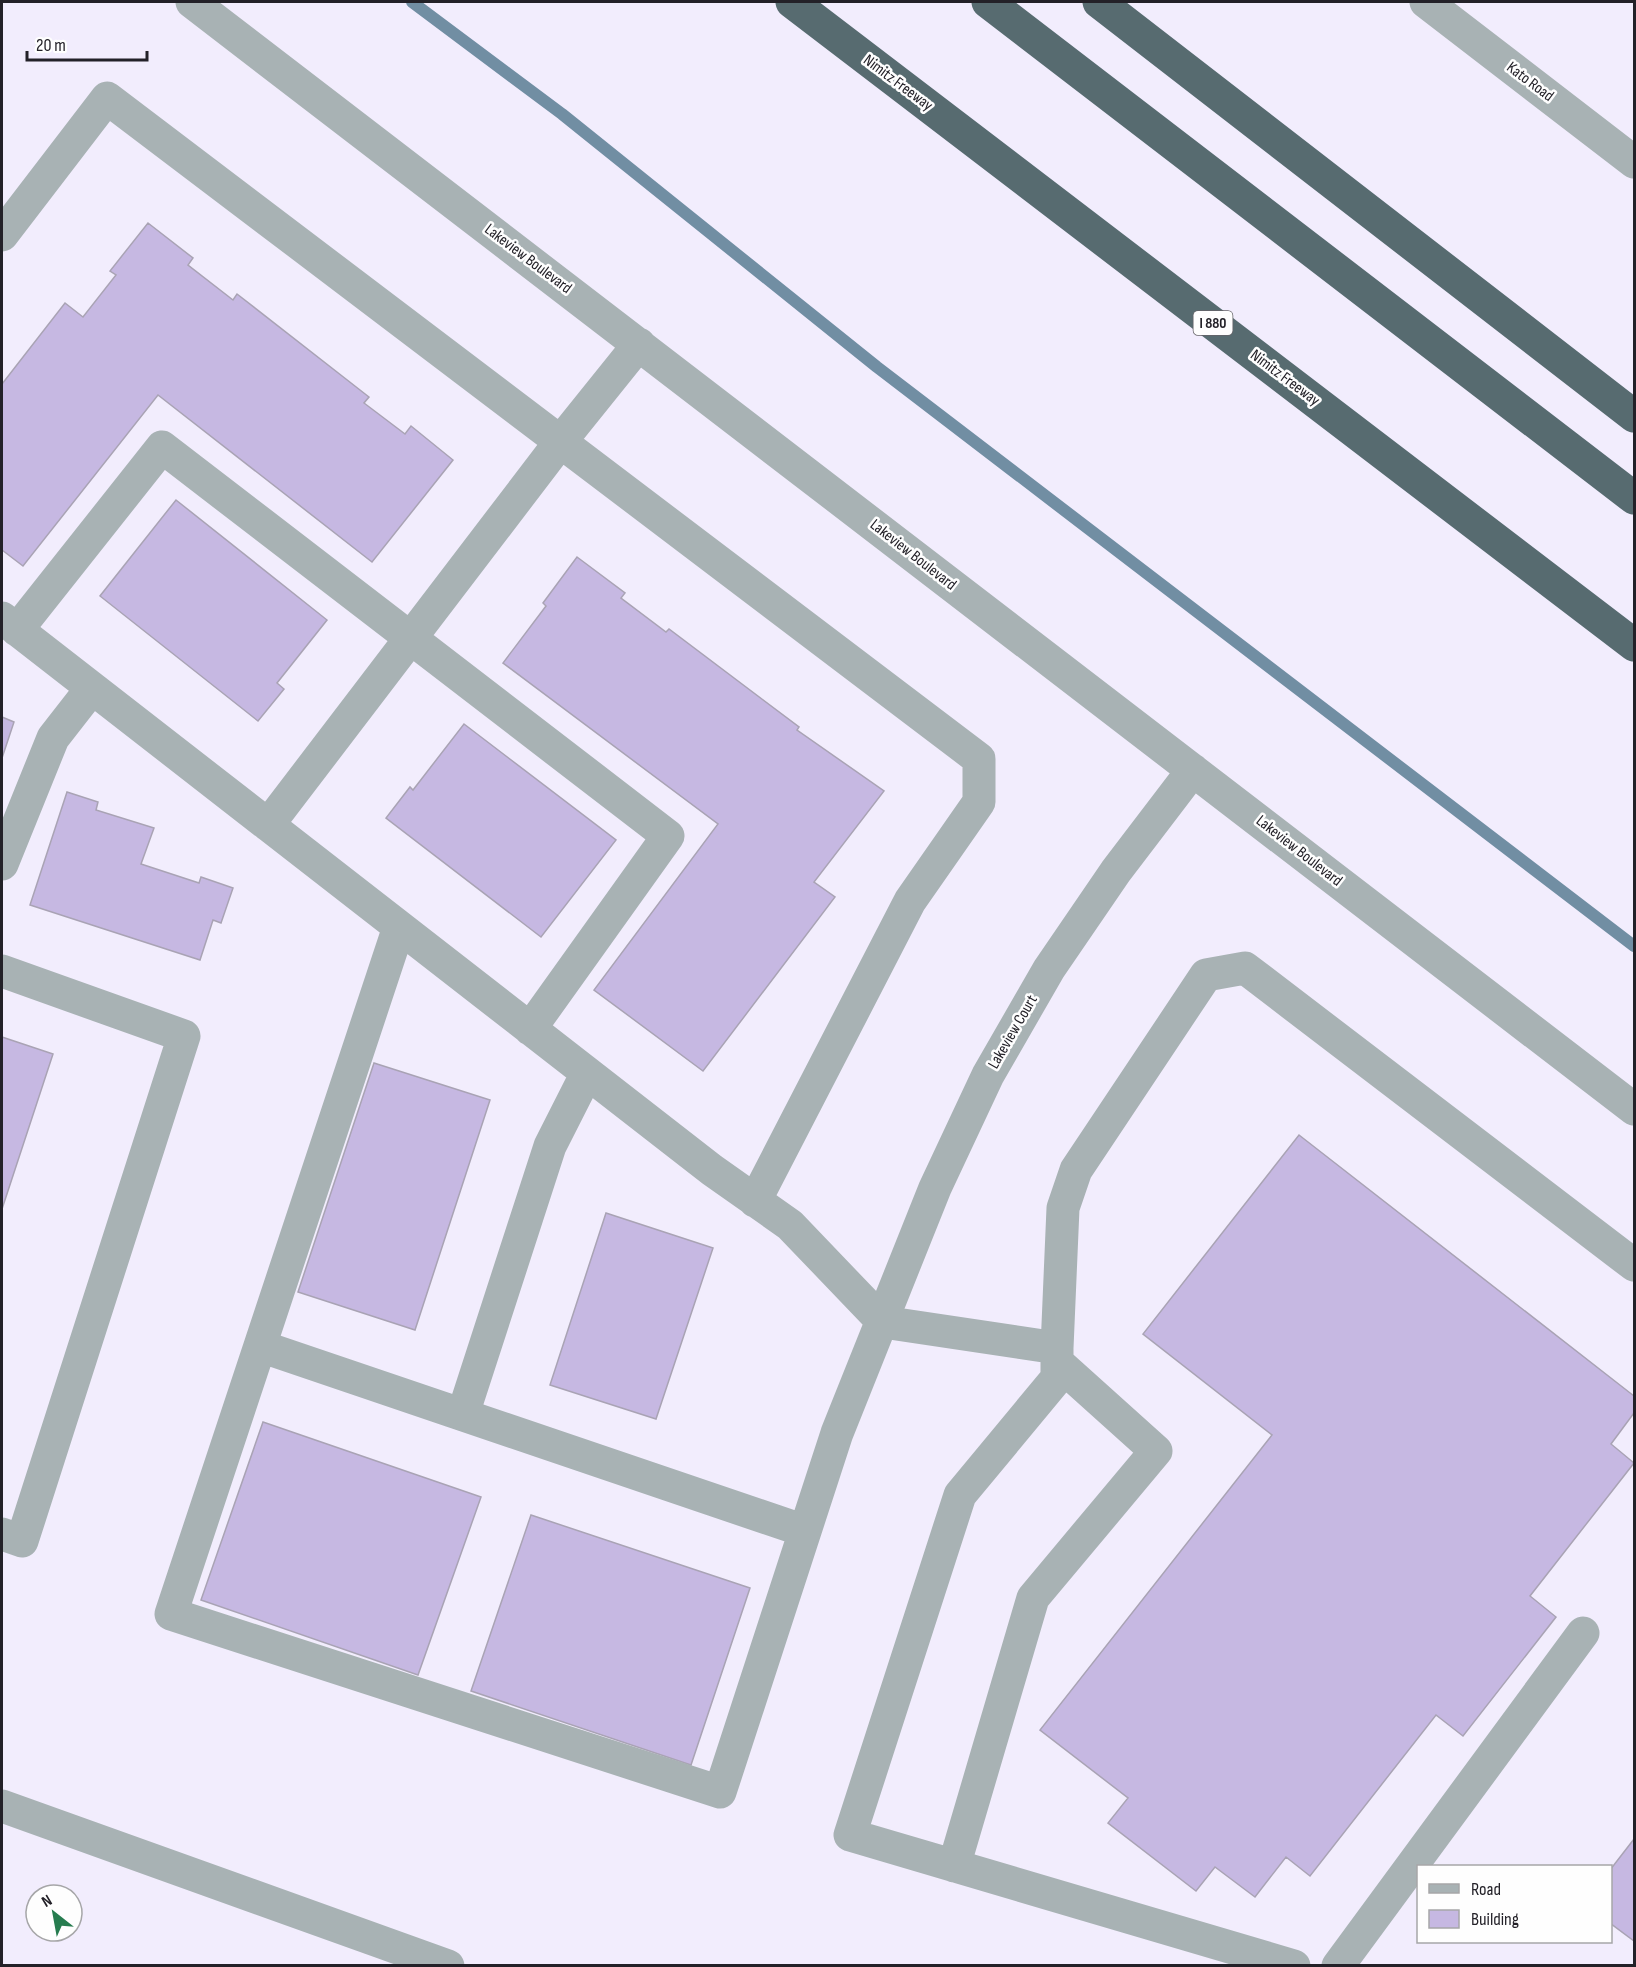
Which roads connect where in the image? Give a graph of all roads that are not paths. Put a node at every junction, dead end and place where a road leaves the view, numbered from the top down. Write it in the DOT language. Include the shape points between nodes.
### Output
graph roads {
  1 [pos="192,2"];
  2 [pos="792,2"];
  3 [pos="988,2"];
  4 [pos="1099,2"];
  5 [pos="1426,2"];
  6 [pos="1635,162"];
  7 [pos="2,235"];
  8 [pos="639,344"];
  9 [pos="1635,416"];
  10 [pos="561,441"];
  11 [pos="1635,498"];
  12 [pos="9,624"];
  13 [pos="412,639"];
  14 [pos="1635,645"];
  15 [pos="92,688"];
  16 [pos="1193,770"];
  17 [pos="268,825"];
  18 [pos="2,864"];
  19 [pos="399,927"];
  20 [pos="2,971"];
  21 [pos="530,1029"];
  22 [pos="587,1073"];
  23 [pos="1635,1109"];
  24 [pos="755,1201"];
  25 [pos="1635,1266"];
  26 [pos="883,1322"];
  27 [pos="260,1346"];
  28 [pos="1057,1355"];
  29 [pos="463,1414"];
  30 [pos="805,1530"];
  31 [pos="2,1534"];
  32 [pos="1583,1633"];
  33 [pos="2,1806"];
  34 [pos="954,1866"];
  35 [pos="448,1965"];
  36 [pos="1294,1965"];
  37 [pos="1338,1965"];
  1 -- 8 [label="street, Lakeview Boulevard"];
  2 -- 14 [label="highway, Nimitz Freeway / I 880"];
  3 -- 11 [label="highway"];
  4 -- 9 [label="highway"];
  5 -- 6 [label="street, Kato Road"];
  7 -- 10 [label="street" via="107,98"];
  8 -- 10 [label="street"];
  8 -- 16 [label="street, Lakeview Boulevard"];
  10 -- 13 [label="street"];
  10 -- 24 [label="street" via="979,759 979,802 910,901"];
  12 -- 13 [label="street" via="162,447"];
  12 -- 15 [label="street"];
  13 -- 17 [label="street"];
  13 -- 21 [label="street" via="668,836"];
  15 -- 17 [label="street"];
  15 -- 18 [label="street" via="53,738"];
  16 -- 23 [label="street, Lakeview Boulevard"];
  16 -- 26 [label="street, Lakeview Court" via="1116,871 1049,969 988,1075 935,1188"];
  17 -- 19 [label="street"];
  19 -- 21 [label="street"];
  19 -- 27 [label="street"];
  20 -- 31 [label="street" via="184,1036 22,1541"];
  21 -- 22 [label="street"];
  22 -- 24 [label="street"];
  22 -- 29 [label="street" via="550,1146"];
  24 -- 26 [label="street" via="790,1225"];
  25 -- 28 [label="street" via="1245,968 1206,975 1076,1170 1063,1208"];
  26 -- 28 [label="street"];
  26 -- 30 [label="street, Lakeview Court" via="837,1433"];
  27 -- 29 [label="street"];
  27 -- 30 [label="street, Lakeview Court" via="171,1614 720,1792"];
  28 -- 34 [label="street" via="1156,1451 1033,1598"];
  28 -- 34 [label="street" via="1057,1378 960,1495 850,1835"];
  29 -- 30 [label="street"];
  32 -- 37 [label="street"];
  33 -- 35 [label="street"];
  34 -- 36 [label="street"];
}
